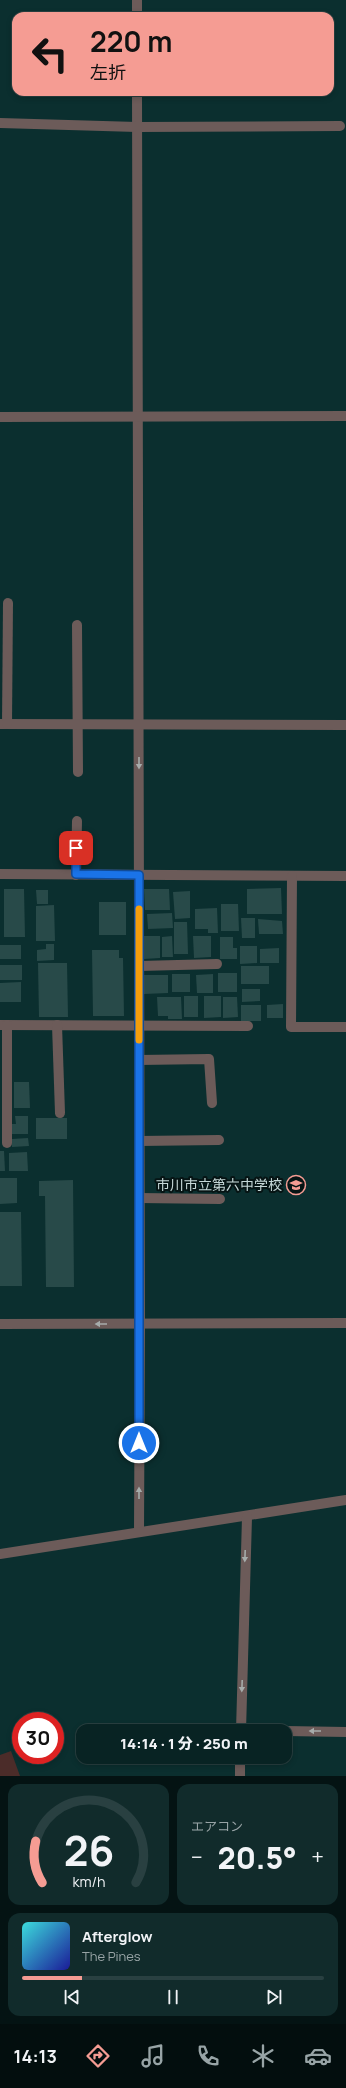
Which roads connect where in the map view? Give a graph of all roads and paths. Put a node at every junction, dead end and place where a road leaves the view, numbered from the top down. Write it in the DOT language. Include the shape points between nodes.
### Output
graph roads {
  1 [pos="137,0"];
  2 [pos="137,12"];
  3 [pos="137,96"];
  4 [pos="0,123"];
  5 [pos="340,126"];
  6 [pos="137,127"];
  7 [pos="346,416"];
  8 [pos="0,417"];
  9 [pos="139,418"];
  10 [pos="8,603"];
  11 [pos="77,625"];
  12 [pos="3,724"];
  13 [pos="78,724"];
  14 [pos="139,724"];
  15 [pos="346,725"];
  16 [pos="78,772"];
  17 [pos="77,821"];
  18 [pos="0,874"];
  19 [pos="76,874"];
  20 [pos="139,875"];
  21 [pos="292,876"];
  22 [pos="346,876"];
  23 [pos="217,964"];
  24 [pos="139,966"];
  25 [pos="139,1024"];
  26 [pos="4,1025"];
  27 [pos="56,1025"];
  28 [pos="248,1026"];
  29 [pos="346,1027"];
  30 [pos="139,1060"];
  31 [pos="212,1103"];
  32 [pos="60,1113"];
  33 [pos="219,1140"];
  34 [pos="139,1141"];
  35 [pos="7,1143"];
  36 [pos="140,1198"];
  37 [pos="220,1198"];
  38 [pos="346,1323"];
  39 [pos="0,1324"];
  40 [pos="140,1324"];
  41 [pos="346,1500"];
  42 [pos="246,1517"];
  43 [pos="138,1532"];
  44 [pos="0,1554"];
  45 [pos="241,1724"];
  46 [pos="292,1731"];
  47 [pos="346,1732"];
  48 [pos="240,1764"];
  49 [pos="240,1776"];
  1 -- 2 [label="street"];
  3 -- 6 [label="street"];
  4 -- 6 [label="street"];
  5 -- 6 [label="street"];
  6 -- 9 [label="street"];
  7 -- 9 [label="street"];
  8 -- 9 [label="street"];
  9 -- 14 [label="street"];
  10 -- 12 [label="street"];
  11 -- 13 [label="street"];
  12 -- 13 [label="street"];
  13 -- 14 [label="street"];
  13 -- 16 [label="street"];
  14 -- 15 [label="street"];
  14 -- 20 [label="street, one-way"];
  17 -- 19 [label="street"];
  18 -- 19 [label="street"];
  19 -- 20 [label="street"];
  20 -- 21 [label="street"];
  20 -- 24 [label="street"];
  21 -- 22 [label="street"];
  21 -- 29 [label="street" via="291,1026"];
  23 -- 24 [label="street"];
  24 -- 25 [label="street"];
  25 -- 27 [label="street"];
  25 -- 28 [label="street"];
  25 -- 30 [label="street"];
  26 -- 27 [label="street"];
  26 -- 35 [label="street"];
  27 -- 32 [label="street"];
  30 -- 31 [label="street" via="209,1059"];
  30 -- 34 [label="street"];
  33 -- 34 [label="street"];
  34 -- 36 [label="street"];
  36 -- 37 [label="street"];
  36 -- 40 [label="street"];
  38 -- 40 [label="street"];
  40 -- 39 [label="street, one-way"];
  43 -- 40 [label="street, one-way"];
  41 -- 42 [label="street"];
  42 -- 43 [label="street"];
  42 -- 45 [label="street, one-way"];
  43 -- 44 [label="street"];
  47 -- 46 [label="street, one-way"];
  48 -- 49 [label="street"];
}
